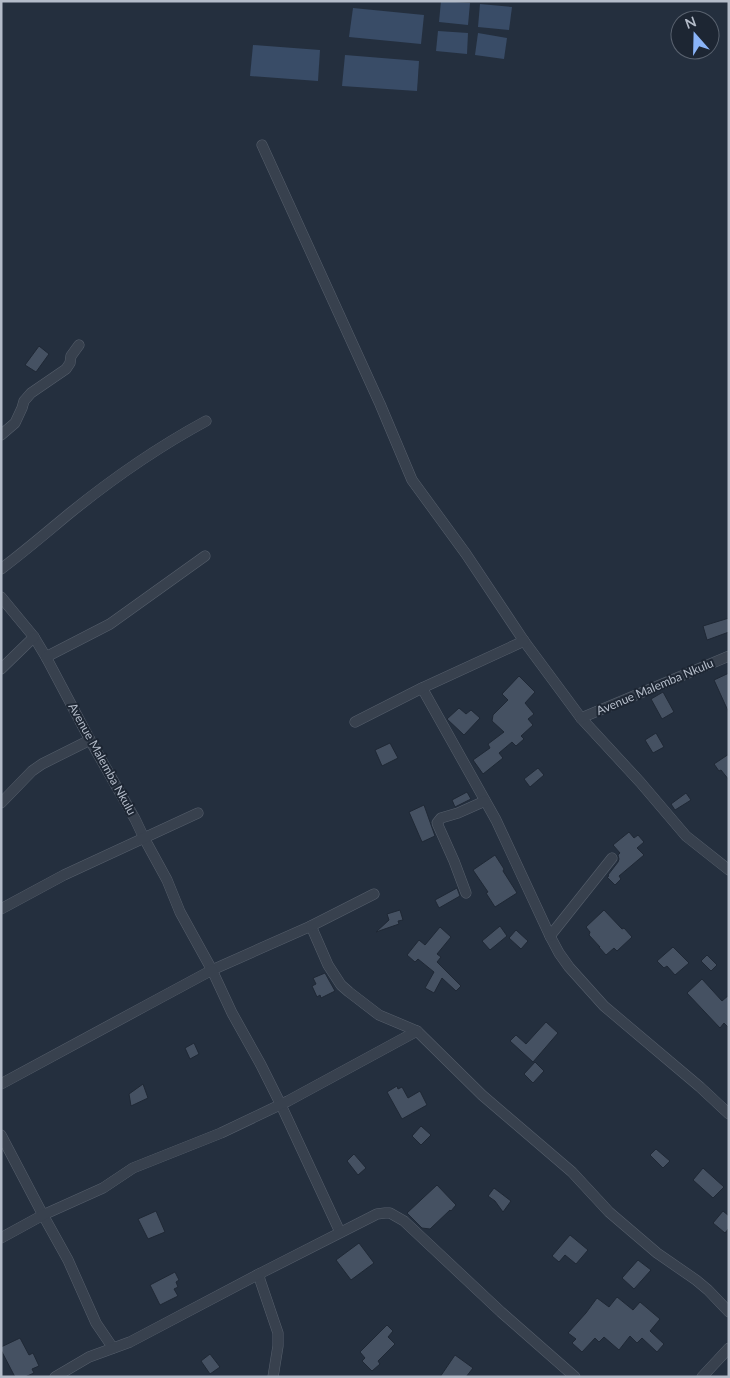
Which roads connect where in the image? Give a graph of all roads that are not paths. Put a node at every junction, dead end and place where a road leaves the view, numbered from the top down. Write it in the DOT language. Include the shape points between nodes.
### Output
graph roads {
  1 [pos="262,146"];
  2 [pos="79,345"];
  3 [pos="206,420"];
  4 [pos="1,435"];
  5 [pos="205,556"];
  6 [pos="1,569"];
  7 [pos="1,597"];
  8 [pos="34,637"];
  9 [pos="524,641"];
  10 [pos="729,656"];
  11 [pos="46,657"];
  12 [pos="1,669"];
  13 [pos="422,688"];
  14 [pos="581,718"];
  15 [pos="355,722"];
  16 [pos="90,740"];
  17 [pos="485,801"];
  18 [pos="1,803"];
  19 [pos="198,813"];
  20 [pos="144,838"];
  21 [pos="612,858"];
  22 [pos="729,870"];
  23 [pos="466,893"];
  24 [pos="374,894"];
  25 [pos="1,909"];
  26 [pos="311,926"];
  27 [pos="550,936"];
  28 [pos="212,970"];
  29 [pos="417,1031"];
  30 [pos="1,1084"];
  31 [pos="281,1105"];
  32 [pos="729,1114"];
  33 [pos="1,1134"];
  34 [pos="43,1215"];
  35 [pos="340,1232"];
  36 [pos="1,1238"];
  37 [pos="259,1274"];
  38 [pos="729,1312"];
  39 [pos="113,1348"];
  40 [pos="729,1348"];
  41 [pos="56,1377"];
  42 [pos="273,1377"];
  43 [pos="575,1377"];
  44 [pos="702,1377"];
  1 -- 9 [label="street" via="412,480"];
  2 -- 4 [label="street" via="66,369 24,401 15,423"];
  3 -- 6 [label="street" via="115,479"];
  5 -- 11 [label="street" via="110,624"];
  7 -- 8 [label="street, Avenue Malemba Nkulu"];
  8 -- 11 [label="street, Avenue Malemba Nkulu"];
  8 -- 12 [label="street"];
  9 -- 13 [label="street"];
  9 -- 14 [label="street"];
  10 -- 14 [label="street, Avenue Malemba Nkulu"];
  11 -- 16 [label="street, Avenue Malemba Nkulu"];
  13 -- 15 [label="street"];
  13 -- 17 [label="street"];
  14 -- 22 [label="street" via="686,836"];
  16 -- 18 [label="street" via="32,771"];
  16 -- 20 [label="street, Avenue Malemba Nkulu"];
  17 -- 23 [label="street" via="441,818 437,823"];
  17 -- 27 [label="street"];
  19 -- 20 [label="street"];
  20 -- 25 [label="street"];
  20 -- 28 [label="street, Avenue Malemba Nkulu"];
  21 -- 27 [label="street"];
  24 -- 26 [label="street"];
  26 -- 28 [label="street"];
  26 -- 29 [label="street" via="341,985 380,1015"];
  27 -- 32 [label="street" via="569,967 604,1006"];
  28 -- 30 [label="street"];
  28 -- 31 [label="street, Avenue Malemba Nkulu"];
  29 -- 31 [label="street"];
  29 -- 38 [label="street" via="482,1095 572,1172 609,1212 657,1253 696,1280"];
  31 -- 34 [label="street" via="151,1160 103,1188"];
  31 -- 35 [label="street, Avenue Malemba Nkulu"];
  33 -- 34 [label="street"];
  34 -- 36 [label="street"];
  34 -- 39 [label="street" via="77,1277 96,1323"];
  35 -- 37 [label="street"];
  35 -- 43 [label="street" via="381,1213 404,1221"];
  37 -- 39 [label="street"];
  37 -- 42 [label="street" via="278,1333"];
  39 -- 41 [label="street" via="88,1357"];
  40 -- 44 [label="street"];
}
